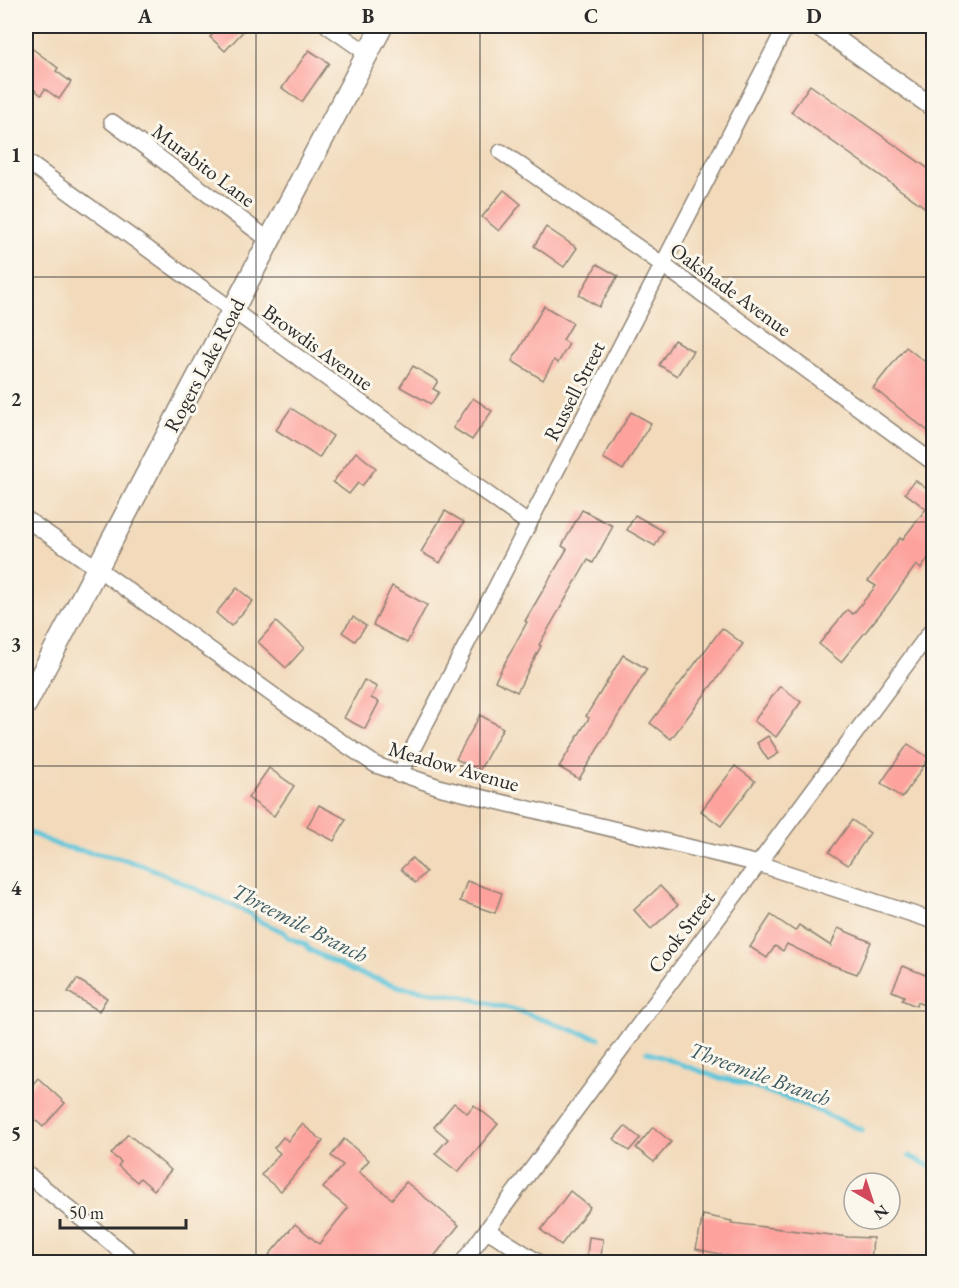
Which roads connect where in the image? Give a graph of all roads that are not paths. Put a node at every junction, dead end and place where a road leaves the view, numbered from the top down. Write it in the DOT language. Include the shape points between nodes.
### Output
graph roads {
  1 [pos="328,26"];
  2 [pos="382,26"];
  3 [pos="786,26"];
  4 [pos="818,26"];
  5 [pos="368,54"];
  6 [pos="933,108"];
  7 [pos="112,122"];
  8 [pos="501,152"];
  9 [pos="26,161"];
  10 [pos="270,241"];
  11 [pos="663,265"];
  12 [pos="232,312"];
  13 [pos="933,463"];
  14 [pos="26,519"];
  15 [pos="529,524"];
  16 [pos="97,568"];
  17 [pos="933,627"];
  18 [pos="26,704"];
  19 [pos="399,775"];
  20 [pos="759,864"];
  21 [pos="933,921"];
  22 [pos="26,1173"];
  23 [pos="487,1230"];
  24 [pos="134,1263"];
  25 [pos="463,1263"];
  26 [pos="538,1263"];
  1 -- 5 [label="street"];
  2 -- 5 [label="main road, Rogers Lake Road"];
  3 -- 11 [label="street, Russell Street"];
  4 -- 6 [label="street"];
  5 -- 10 [label="main road, Rogers Lake Road"];
  7 -- 10 [label="street, Murabito Lane"];
  8 -- 11 [label="street, Oakshade Avenue"];
  9 -- 12 [label="street, Browdis Avenue"];
  10 -- 12 [label="main road, Rogers Lake Road"];
  11 -- 13 [label="street, Oakshade Avenue"];
  11 -- 15 [label="street, Russell Street"];
  12 -- 15 [label="street, Browdis Avenue"];
  12 -- 16 [label="main road, Rogers Lake Road"];
  14 -- 16 [label="street, Meadow Avenue"];
  15 -- 19 [label="street, Russell Street"];
  16 -- 18 [label="main road, Rogers Lake Road"];
  16 -- 19 [label="street, Meadow Avenue" via="291,708 376,765"];
  17 -- 20 [label="street, Cook Street"];
  19 -- 20 [label="street, Meadow Avenue"];
  20 -- 21 [label="street, Meadow Avenue"];
  20 -- 23 [label="street, Cook Street"];
  22 -- 24 [label="street"];
  23 -- 25 [label="street, Cook Street"];
  23 -- 26 [label="street"];
}
